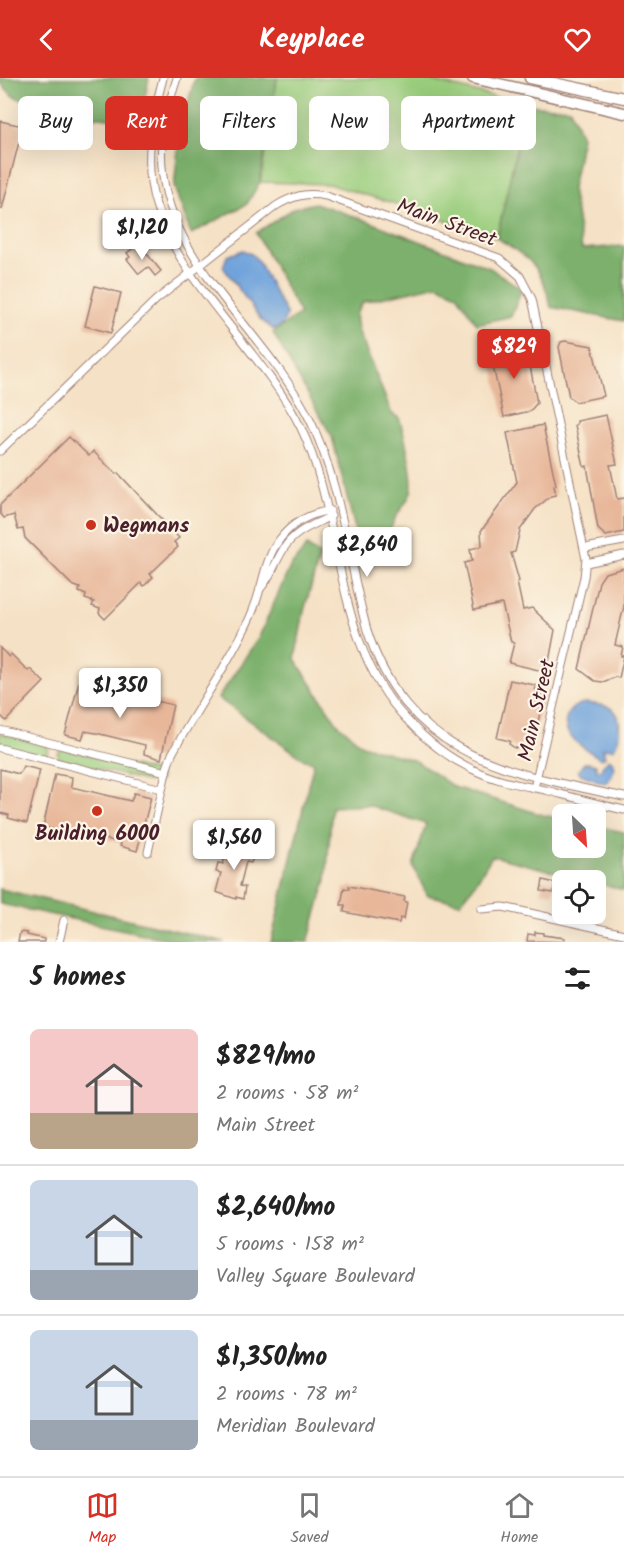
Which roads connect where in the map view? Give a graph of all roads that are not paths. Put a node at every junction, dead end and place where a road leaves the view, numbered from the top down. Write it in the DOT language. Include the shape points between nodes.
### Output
graph roads {
  1 [pos="163,78"];
  2 [pos="177,78"];
  3 [pos="473,78"];
  4 [pos="530,78"];
  5 [pos="624,98"];
  6 [pos="624,113"];
  7 [pos="200,265"];
  8 [pos="191,272"];
  9 [pos="0,451"];
  10 [pos="340,510"];
  11 [pos="329,514"];
  12 [pos="624,541"];
  13 [pos="585,548"];
  14 [pos="624,555"];
  15 [pos="586,563"];
  16 [pos="0,730"];
  17 [pos="0,748"];
  18 [pos="166,772"];
  19 [pos="537,778"];
  20 [pos="534,788"];
  21 [pos="162,789"];
  22 [pos="624,797"];
  23 [pos="624,810"];
  24 [pos="148,852"];
  25 [pos="481,909"];
  26 [pos="64,920"];
  27 [pos="624,935"];
  28 [pos="59,942"];
  29 [pos="623,942"];
  1 -- 8 [label="street" via="151,132 152,188 171,241"];
  2 -- 7 [label="street" via="163,133 162,172 174,219"];
  3 -- 6 [label="main road"];
  4 -- 5 [label="main road"];
  7 -- 8 [label="street, Main Street"];
  7 -- 10 [label="street" via="302,405 322,446"];
  7 -- 13 [label="street, Main Street" via="276,206 296,196 314,194 491,255 507,264 520,276 532,299"];
  8 -- 9 [label="street, Main Street" via="156,300"];
  8 -- 11 [label="street" via="281,392 314,457"];
  10 -- 11 [label="street"];
  10 -- 19 [label="street" via="367,630 378,661 397,690 424,722 455,747 491,764"];
  11 -- 18 [label="street" via="320,512 305,518 283,535 271,554 244,631 171,754"];
  11 -- 20 [label="street" via="357,637 371,670 392,703 426,740 461,764 500,780"];
  12 -- 13 [label="street"];
  13 -- 15 [label="street, Main Street"];
  14 -- 15 [label="street"];
  15 -- 19 [label="street, Main Street"];
  16 -- 18 [label="street"];
  17 -- 21 [label="street"];
  18 -- 21 [label="street"];
  19 -- 20 [label="street, Main Street"];
  19 -- 22 [label="street"];
  20 -- 23 [label="street"];
  21 -- 24 [label="street"];
  25 -- 27 [label="street" via="504,907"];
  26 -- 28 [label="street"];
  27 -- 29 [label="street"];
}
